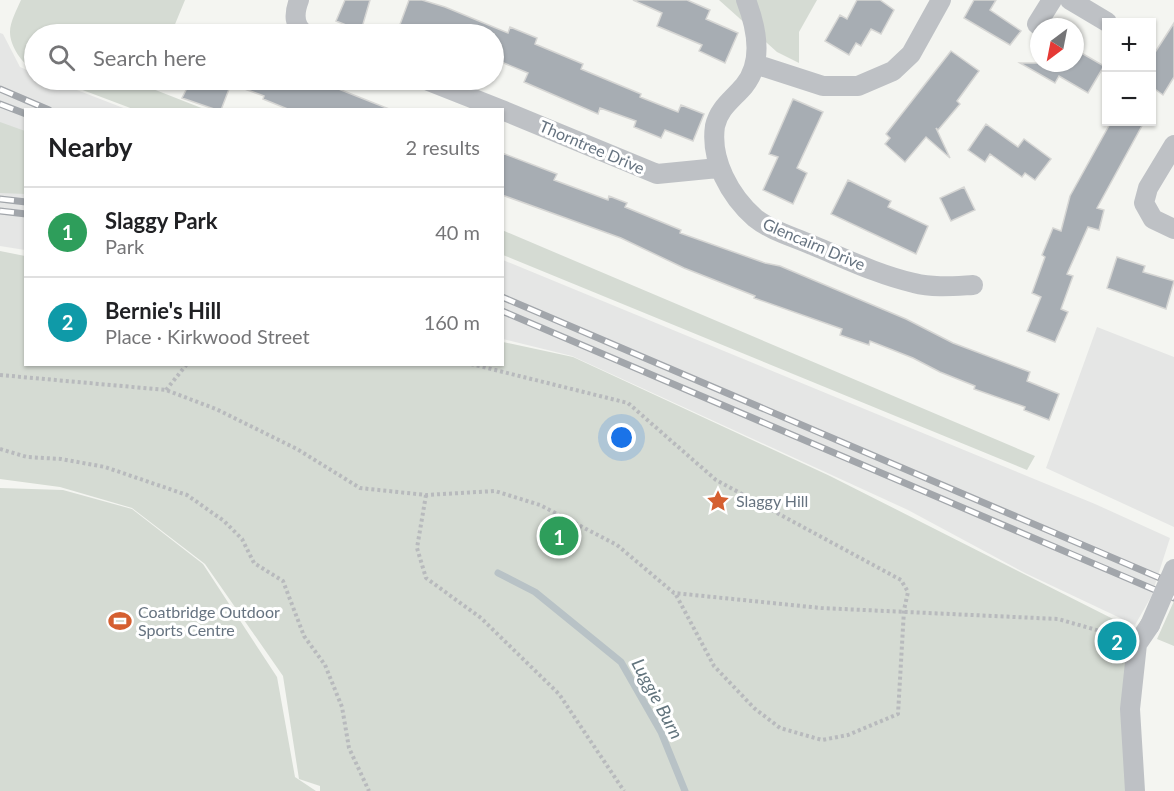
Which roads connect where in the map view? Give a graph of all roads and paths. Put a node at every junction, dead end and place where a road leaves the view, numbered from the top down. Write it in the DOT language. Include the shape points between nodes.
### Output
graph roads {
  1 [pos="299,0"];
  2 [pos="746,0"];
  3 [pos="941,0"];
  4 [pos="1052,0"];
  5 [pos="1070,0"];
  6 [pos="1042,18"];
  7 [pos="1102,19"];
  8 [pos="296,24"];
  9 [pos="755,64"];
  10 [pos="451,90"];
  11 [pos="497,108"];
  12 [pos="504,111"];
  13 [pos="1174,145"];
  14 [pos="718,168"];
  15 [pos="1174,228"];
  16 [pos="973,285"];
  17 [pos="185,366"];
  18 [pos="479,366"];
  19 [pos="0,375"];
  20 [pos="166,390"];
  21 [pos="0,449"];
  22 [pos="426,495"];
  23 [pos="1174,569"];
  24 [pos="674,593"];
  25 [pos="904,610"];
  26 [pos="1137,644"];
  27 [pos="369,791"];
  28 [pos="624,791"];
  29 [pos="1135,791"];
  1 -- 8 [label="street"];
  2 -- 9 [label="street" via="756,31"];
  3 -- 9 [label="street" via="910,54 893,71 858,86 823,86"];
  4 -- 6 [label="street"];
  5 -- 7 [label="street"];
  9 -- 14 [label="street" via="745,85 719,113 715,128"];
  10 -- 11 [label="street, Thorntree Drive"];
  12 -- 14 [label="street, Thorntree Drive" via="657,174"];
  13 -- 15 [label="street" via="1148,188 1144,203 1153,219"];
  14 -- 16 [label="street, Glencairn Drive" via="744,206 771,228 915,284"];
  17 -- 20 [label="path"];
  18 -- 25 [label="path" via="628,403 716,480 901,580 908,592"];
  19 -- 20 [label="path"];
  20 -- 22 [label="path" via="216,409 297,449 360,488"];
  21 -- 27 [label="path" via="27,457 105,467 187,495 224,521 242,538 254,562 283,581 304,636 325,665 342,707 349,748"];
  22 -- 24 [label="path" via="495,492 540,505 617,545"];
  22 -- 28 [label="path" via="417,548 426,578 481,618 560,694"];
  23 -- 26 [label="street, bridge" via="1150,625"];
  24 -- 25 [label="path" via="821,608"];
  24 -- 25 [label="path" via="714,666 754,708 780,729 822,740 848,735 898,714"];
  25 -- 26 [label="path" via="1058,619"];
  26 -- 29 [label="street" via="1130,709"];
}
